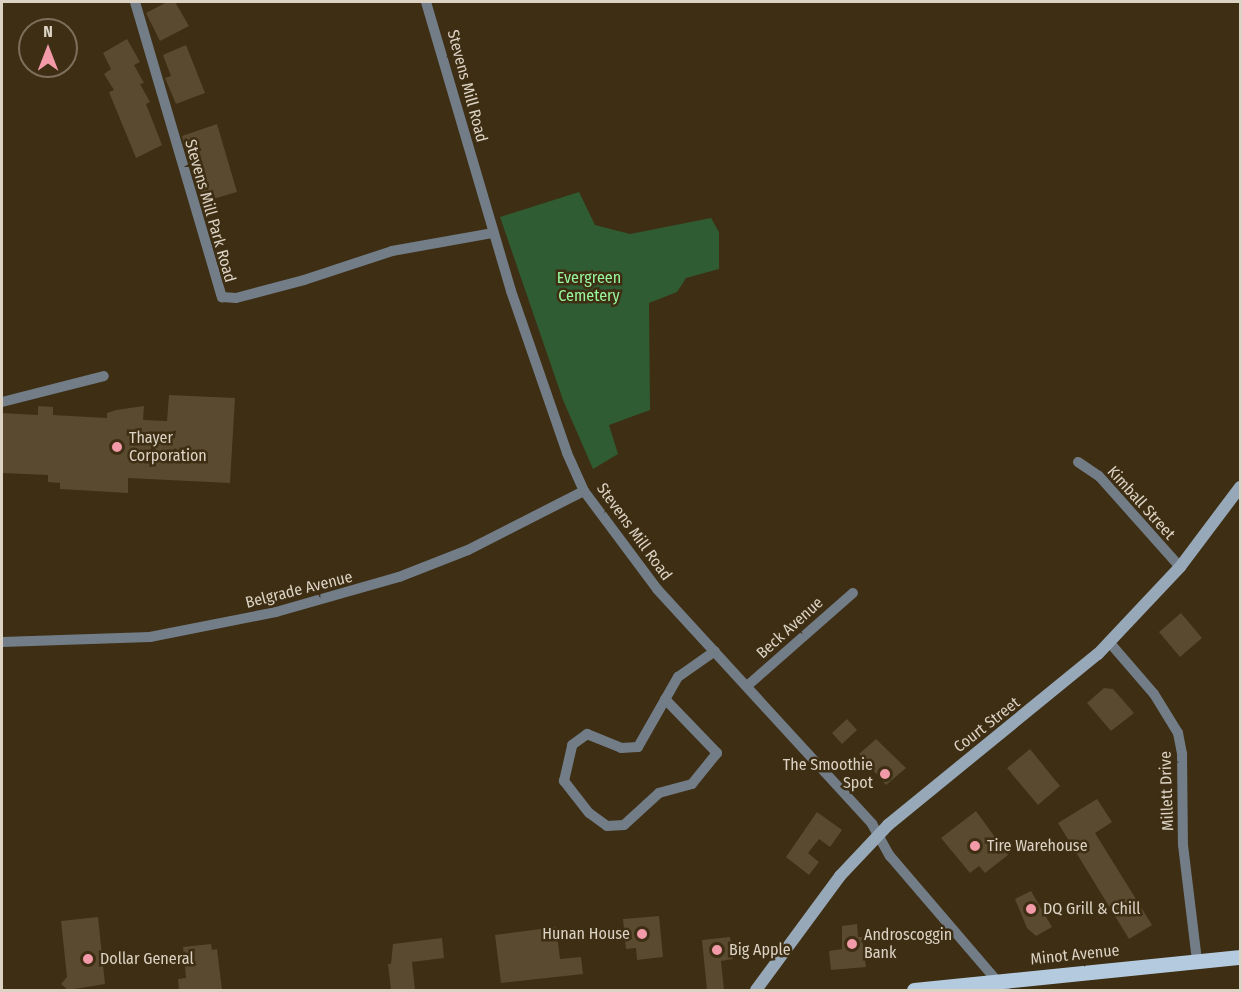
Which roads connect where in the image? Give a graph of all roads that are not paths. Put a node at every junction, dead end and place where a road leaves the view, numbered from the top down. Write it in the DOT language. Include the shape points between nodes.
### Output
graph roads {
  1 [pos="135,2"];
  2 [pos="426,2"];
  3 [pos="493,233"];
  4 [pos="104,376"];
  5 [pos="2,402"];
  6 [pos="1078,462"];
  7 [pos="1240,487"];
  8 [pos="584,491"];
  9 [pos="1180,567"];
  10 [pos="853,593"];
  11 [pos="2,642"];
  12 [pos="1110,643"];
  13 [pos="715,651"];
  14 [pos="747,686"];
  15 [pos="665,699"];
  16 [pos="878,835"];
  17 [pos="1240,957"];
  18 [pos="1197,961"];
  19 [pos="1001,986"];
  20 [pos="756,990"];
  21 [pos="914,990"];
  1 -- 3 [label="street, Stevens Mill Park Road" via="222,297 236,298 304,280 393,251"];
  2 -- 3 [label="street, Stevens Mill Road"];
  3 -- 8 [label="street, Stevens Mill Road" via="567,453"];
  4 -- 5 [label="street"];
  6 -- 9 [label="street, Kimball Street" via="1099,476"];
  7 -- 9 [label="main road, Court Street"];
  8 -- 11 [label="street, Belgrade Avenue" via="448,558 390,580 276,612 150,637"];
  8 -- 13 [label="street, Stevens Mill Road" via="637,565"];
  9 -- 12 [label="main road, Court Street"];
  10 -- 14 [label="street, Beck Avenue"];
  12 -- 16 [label="main road, Court Street"];
  12 -- 18 [label="street, Millett Drive" via="1154,694 1178,733 1183,845"];
  13 -- 14 [label="street, Stevens Mill Road"];
  13 -- 15 [label="street" via="678,677"];
  14 -- 16 [label="street, Stevens Mill Road"];
  15 -- 15 [label="street" via="638,747 621,748 587,734 572,745 564,781 589,813 607,826 624,825 659,793 692,784 717,753"];
  16 -- 19 [label="street, Stevens Mill Road" via="890,856"];
  16 -- 20 [label="main road, Court Street" via="840,876"];
  17 -- 18 [label="main road, Minot Avenue"];
  18 -- 19 [label="main road, Minot Avenue"];
  19 -- 21 [label="main road, Minot Avenue"];
}
